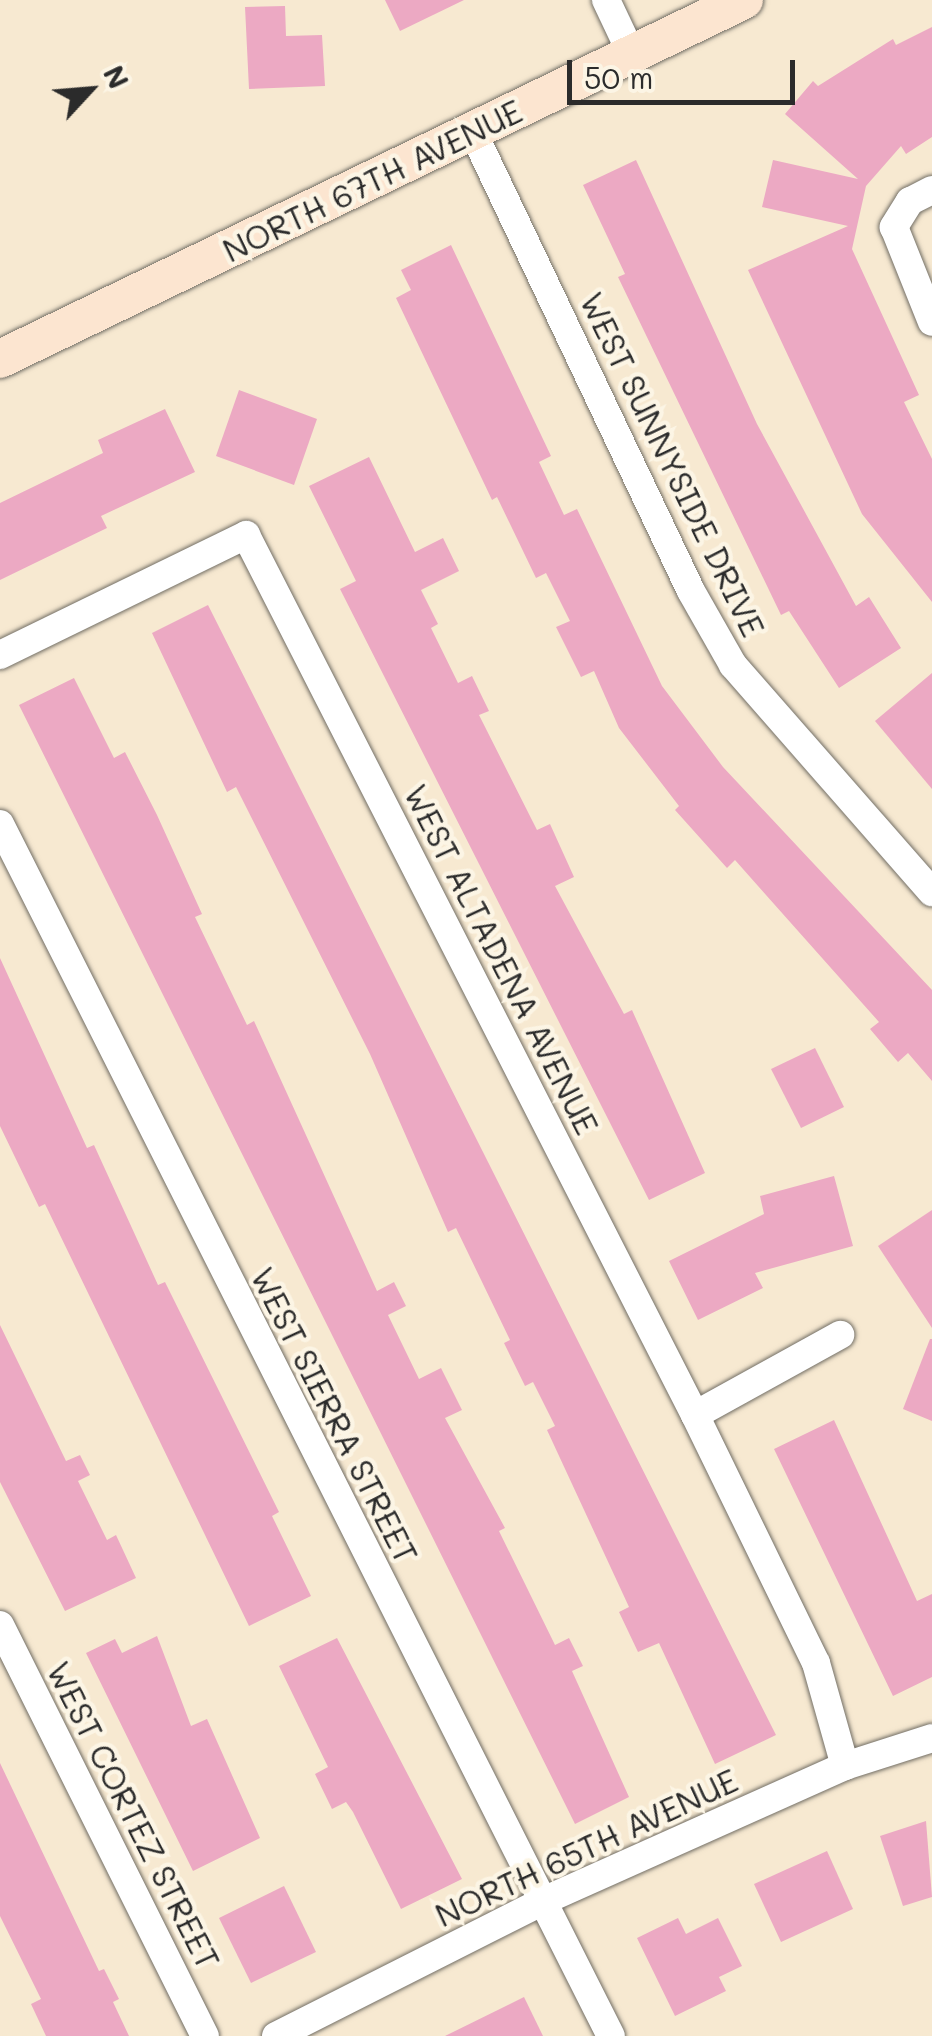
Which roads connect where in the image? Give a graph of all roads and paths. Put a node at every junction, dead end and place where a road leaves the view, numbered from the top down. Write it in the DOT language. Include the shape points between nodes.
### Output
graph roads {
  1 [pos="606,0"];
  2 [pos="744,0"];
  3 [pos="632,55"];
  4 [pos="472,130"];
  5 [pos="932,190"];
  6 [pos="932,322"];
  7 [pos="0,359"];
  8 [pos="0,655"];
  9 [pos="0,824"];
  10 [pos="932,892"];
  11 [pos="840,1335"];
  12 [pos="695,1415"];
  13 [pos="0,1625"];
  14 [pos="932,1738"];
  15 [pos="845,1766"];
  16 [pos="543,1901"];
  17 [pos="205,2036"];
  18 [pos="276,2036"];
  19 [pos="612,2036"];
  1 -- 3 [label="street"];
  2 -- 3 [label="main road, NORTH 67TH AVENUE"];
  3 -- 4 [label="main road, NORTH 67TH AVENUE"];
  4 -- 7 [label="main road, NORTH 67TH AVENUE"];
  4 -- 10 [label="street, WEST SUNNYSIDE DRIVE" via="691,591 734,665"];
  5 -- 6 [label="street" via="910,201 894,226"];
  8 -- 12 [label="street, WEST ALTADENA AVENUE" via="246,535"];
  9 -- 16 [label="street, WEST SIERRA STREET"];
  11 -- 12 [label="street"];
  12 -- 15 [label="street, WEST ALTADENA AVENUE" via="816,1663"];
  13 -- 17 [label="street, WEST CORTEZ STREET"];
  14 -- 15 [label="street, NORTH 65TH AVENUE"];
  15 -- 16 [label="street, NORTH 65TH AVENUE"];
  16 -- 18 [label="street, NORTH 65TH AVENUE"];
  16 -- 19 [label="street, WEST SIERRA STREET"];
}
